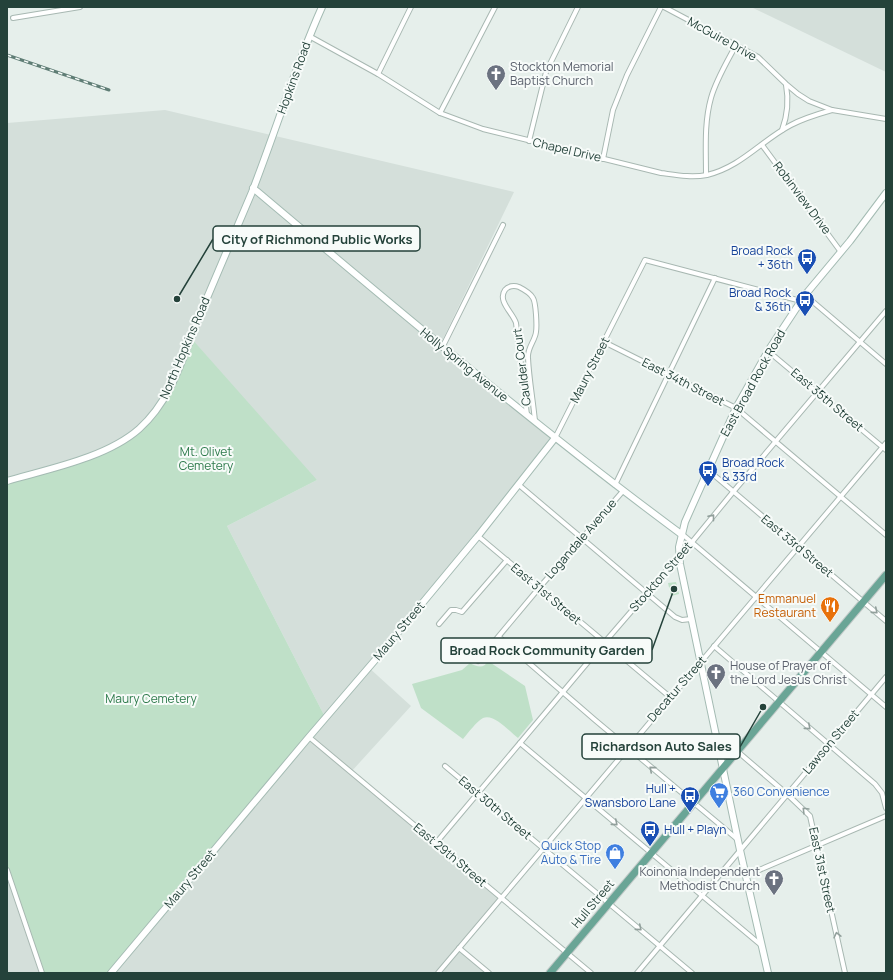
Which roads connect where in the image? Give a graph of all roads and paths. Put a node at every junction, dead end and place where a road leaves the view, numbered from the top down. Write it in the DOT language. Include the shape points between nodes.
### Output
graph roads {
  1 [pos="48,7"];
  2 [pos="80,7"];
  3 [pos="322,7"];
  4 [pos="411,7"];
  5 [pos="495,7"];
  6 [pos="578,7"];
  7 [pos="662,7"];
  8 [pos="49,12"];
  9 [pos="13,18"];
  10 [pos="309,36"];
  11 [pos="736,45"];
  12 [pos="378,74"];
  13 [pos="786,84"];
  14 [pos="832,110"];
  15 [pos="440,113"];
  16 [pos="886,119"];
  17 [pos="782,130"];
  18 [pos="529,141"];
  19 [pos="762,145"];
  20 [pos="267,150"];
  21 [pos="603,158"];
  22 [pos="706,175"];
  23 [pos="253,188"];
  24 [pos="886,193"];
  25 [pos="503,225"];
  26 [pos="841,252"];
  27 [pos="715,278"];
  28 [pos="803,298"];
  29 [pos="886,311"];
  30 [pos="604,342"];
  31 [pos="860,342"];
  32 [pos="442,348"];
  33 [pos="768,351"];
  34 [pos="886,364"];
  35 [pos="669,375"];
  36 [pos="817,392"];
  37 [pos="736,408"];
  38 [pos="527,415"];
  39 [pos="535,422"];
  40 [pos="555,438"];
  41 [pos="776,442"];
  42 [pos="886,443"];
  43 [pos="884,448"];
  44 [pos="708,470"];
  45 [pos="7,481"];
  46 [pos="518,485"];
  47 [pos="615,485"];
  48 [pos="623,491"];
  49 [pos="733,492"];
  50 [pos="841,496"];
  51 [pos="681,534"];
  52 [pos="886,535"];
  53 [pos="478,536"];
  54 [pos="582,539"];
  55 [pos="692,543"];
  56 [pos="798,547"];
  57 [pos="679,558"];
  58 [pos="507,560"];
  59 [pos="886,575"];
  60 [pos="539,588"];
  61 [pos="647,593"];
  62 [pos="756,596"];
  63 [pos="863,602"];
  64 [pos="691,619"];
  65 [pos="886,621"];
  66 [pos="439,624"];
  67 [pos="499,637"];
  68 [pos="604,643"];
  69 [pos="714,646"];
  70 [pos="821,652"];
  71 [pos="478,661"];
  72 [pos="701,662"];
  73 [pos="886,677"];
  74 [pos="562,693"];
  75 [pos="871,695"];
  76 [pos="670,697"];
  77 [pos="779,701"];
  78 [pos="886,707"];
  79 [pos="309,737"];
  80 [pos="520,743"];
  81 [pos="829,744"];
  82 [pos="628,748"];
  83 [pos="737,751"];
  84 [pos="445,766"];
  85 [pos="723,767"];
  86 [pos="478,794"];
  87 [pos="787,794"];
  88 [pos="586,798"];
  89 [pos="693,803"];
  90 [pos="886,808"];
  91 [pos="886,816"];
  92 [pos="737,840"];
  93 [pos="436,844"];
  94 [pos="816,845"];
  95 [pos="544,849"];
  96 [pos="740,850"];
  97 [pos="651,853"];
  98 [pos="7,870"];
  99 [pos="746,876"];
  100 [pos="702,895"];
  101 [pos="501,898"];
  102 [pos="609,903"];
  103 [pos="761,945"];
  104 [pos="660,946"];
  105 [pos="459,948"];
  106 [pos="567,953"];
  107 [pos="42,973"];
  108 [pos="111,973"];
  109 [pos="438,973"];
  110 [pos="489,973"];
  111 [pos="550,973"];
  112 [pos="591,973"];
  113 [pos="637,973"];
  114 [pos="692,973"];
  115 [pos="768,973"];
  116 [pos="845,973"];
  1 -- 8 [label="street"];
  2 -- 8 [label="street"];
  3 -- 10 [label="main road, Hopkins Road"];
  4 -- 12 [label="street"];
  5 -- 15 [label="street"];
  6 -- 18 [label="street" via="546,72"];
  7 -- 11 [label="street, McGuire Drive"];
  7 -- 21 [label="street" via="613,110"];
  8 -- 9 [label="street"];
  10 -- 12 [label="street, Chapel Drive"];
  10 -- 20 [label="main road, Hopkins Road"];
  11 -- 13 [label="street, McGuire Drive" via="758,57"];
  11 -- 22 [label="street" via="716,85 709,106 706,128"];
  12 -- 15 [label="street, Chapel Drive"];
  13 -- 14 [label="street, McGuire Drive" via="809,101"];
  13 -- 17 [label="street" via="788,108"];
  14 -- 16 [label="street, McGuire Drive"];
  14 -- 17 [label="street, Chapel Drive"];
  15 -- 18 [label="street, Chapel Drive" via="483,129"];
  17 -- 19 [label="street, Chapel Drive"];
  18 -- 21 [label="street, Chapel Drive"];
  19 -- 22 [label="street, Chapel Drive" via="733,165"];
  19 -- 26 [label="street, Robinview Drive"];
  20 -- 23 [label="main road, North Hopkins Road"];
  21 -- 22 [label="street, Chapel Drive" via="661,173"];
  23 -- 32 [label="main road, Holly Spring Avenue"];
  23 -- 45 [label="main road, North Hopkins Road" via="178,370 166,396 153,415 130,436 100,452"];
  24 -- 26 [label="main road, East Broad Rock Road"];
  25 -- 32 [label="street"];
  26 -- 28 [label="main road, East Broad Rock Road"];
  27 -- 28 [label="street"];
  27 -- 30 [label="street, Maury Street" via="645,260"];
  27 -- 35 [label="street, Logandale Avenue"];
  28 -- 31 [label="street"];
  28 -- 33 [label="main road, East Broad Rock Road"];
  29 -- 31 [label="street, Stockton Street"];
  30 -- 35 [label="street, East 34th Street"];
  30 -- 40 [label="street, Maury Street"];
  31 -- 34 [label="street"];
  31 -- 36 [label="street, Stockton Street"];
  32 -- 38 [label="main road, Holly Spring Avenue"];
  33 -- 36 [label="street, East 35th Street"];
  33 -- 37 [label="main road, East Broad Rock Road"];
  35 -- 37 [label="street, East 34th Street"];
  35 -- 47 [label="street, Logandale Avenue"];
  36 -- 41 [label="street, Stockton Street"];
  36 -- 43 [label="street, East 35th Street"];
  37 -- 41 [label="street, East 34th Street"];
  37 -- 44 [label="main road, East Broad Rock Road"];
  38 -- 39 [label="main road, Holly Spring Avenue"];
  38 -- 39 [label="street, Caulder Court" via="516,323 503,298 507,288 514,286 518,286 531,296 534,302 536,332 528,358"];
  39 -- 40 [label="main road, Holly Spring Avenue"];
  40 -- 46 [label="main road, Maury Street"];
  40 -- 47 [label="main road, Holly Spring Avenue"];
  41 -- 49 [label="street, Stockton Street"];
  41 -- 50 [label="street, East 34th Street"];
  42 -- 43 [label="street, Decatur Street"];
  43 -- 50 [label="street, Decatur Street"];
  44 -- 49 [label="street, East 33rd Street"];
  44 -- 51 [label="main road, East Broad Rock Road"];
  46 -- 53 [label="main road, Maury Street"];
  46 -- 54 [label="street"];
  47 -- 48 [label="main road, Holly Spring Avenue"];
  48 -- 51 [label="main road, Holly Spring Avenue"];
  48 -- 54 [label="street, Logandale Avenue"];
  55 -- 49 [label="street, Stockton Street, one-way"];
  49 -- 56 [label="street, East 33rd Street"];
  50 -- 52 [label="street, East 34th Street"];
  50 -- 56 [label="street, Decatur Street"];
  51 -- 55 [label="street"];
  51 -- 57 [label="main road, East Broad Rock Road"];
  53 -- 58 [label="street, East 31st Street"];
  53 -- 79 [label="main road, Maury Street"];
  54 -- 60 [label="street, Logandale Avenue"];
  54 -- 61 [label="street"];
  55 -- 57 [label="street, Stockton Street"];
  55 -- 62 [label="street"];
  56 -- 62 [label="street, Decatur Street"];
  56 -- 63 [label="street, East 33rd Street"];
  57 -- 61 [label="street, Stockton Street"];
  57 -- 64 [label="main road, East Broad Rock Road"];
  58 -- 60 [label="street, East 31st Street"];
  58 -- 66 [label="street" via="461,613 451,610"];
  59 -- 63 [label="main road, Hull Street"];
  60 -- 67 [label="street, Logandale Avenue"];
  60 -- 68 [label="street, East 31st Street"];
  61 -- 64 [label="street" via="675,617 682,620"];
  61 -- 68 [label="street, Stockton Street"];
  62 -- 69 [label="street, Decatur Street"];
  62 -- 70 [label="street"];
  63 -- 65 [label="street, East 33rd Street, one-way"];
  63 -- 70 [label="main road, Hull Street"];
  64 -- 72 [label="main road, East Broad Rock Road"];
  67 -- 71 [label="street, Logandale Avenue"];
  67 -- 74 [label="street"];
  68 -- 74 [label="street, Stockton Street"];
  68 -- 76 [label="street, East 31st Street"];
  69 -- 72 [label="street, Decatur Street"];
  69 -- 77 [label="street"];
  70 -- 75 [label="street"];
  70 -- 77 [label="main road, Hull Street"];
  72 -- 76 [label="street, Decatur Street"];
  72 -- 85 [label="main road, East Broad Rock Road"];
  73 -- 75 [label="street, Lawson Street"];
  74 -- 80 [label="street, Stockton Street"];
  74 -- 82 [label="street"];
  75 -- 78 [label="street"];
  75 -- 81 [label="street, Lawson Street"];
  76 -- 82 [label="street, Decatur Street"];
  77 -- 81 [label="street, one-way"];
  77 -- 83 [label="main road, Hull Street"];
  79 -- 93 [label="street, East 29th Street"];
  79 -- 108 [label="main road, Maury Street"];
  80 -- 86 [label="street, Stockton Street"];
  80 -- 88 [label="street"];
  81 -- 87 [label="street, Lawson Street"];
  81 -- 90 [label="street" via="878,787"];
  82 -- 88 [label="street, Decatur Street"];
  89 -- 82 [label="street, one-way"];
  83 -- 85 [label="main road, Hull Street"];
  83 -- 87 [label="street, East 31st Street"];
  84 -- 86 [label="street, East 30th Street"];
  85 -- 89 [label="main road, Hull Street"];
  85 -- 92 [label="main road, East Broad Rock Road"];
  86 -- 93 [label="street, Stockton Street"];
  86 -- 95 [label="street, East 30th Street"];
  94 -- 87 [label="street, East 31st Street, one-way" via="810,816"];
  87 -- 96 [label="street, Lawson Street"];
  88 -- 95 [label="street, Decatur Street"];
  88 -- 97 [label="street, one-way"];
  89 -- 92 [label="street"];
  89 -- 97 [label="main road, Hull Street"];
  91 -- 94 [label="street"];
  92 -- 96 [label="main road, East Broad Rock Road"];
  93 -- 101 [label="street, East 29th Street"];
  94 -- 99 [label="street"];
  116 -- 94 [label="street, East 31st Street, one-way"];
  95 -- 101 [label="street, Decatur Street"];
  95 -- 102 [label="street, East 30th Street"];
  96 -- 99 [label="main road, East Broad Rock Road"];
  96 -- 100 [label="street, Lawson Street"];
  97 -- 100 [label="street"];
  97 -- 102 [label="main road, Hull Street"];
  98 -- 107 [label="street"];
  99 -- 103 [label="main road, East Broad Rock Road"];
  100 -- 103 [label="street"];
  100 -- 104 [label="street, Lawson Street"];
  101 -- 105 [label="street, Decatur Street"];
  101 -- 106 [label="street, East 29th Street"];
  102 -- 104 [label="street, East 30th Street, one-way"];
  102 -- 106 [label="main road, Hull Street"];
  103 -- 115 [label="main road, East Broad Rock Road"];
  104 -- 113 [label="street, Lawson Street"];
  104 -- 114 [label="street, East 30th Street"];
  105 -- 109 [label="street, Decatur Street"];
  105 -- 110 [label="street"];
  106 -- 111 [label="main road, Hull Street"];
  106 -- 112 [label="street, East 29th Street"];
}
